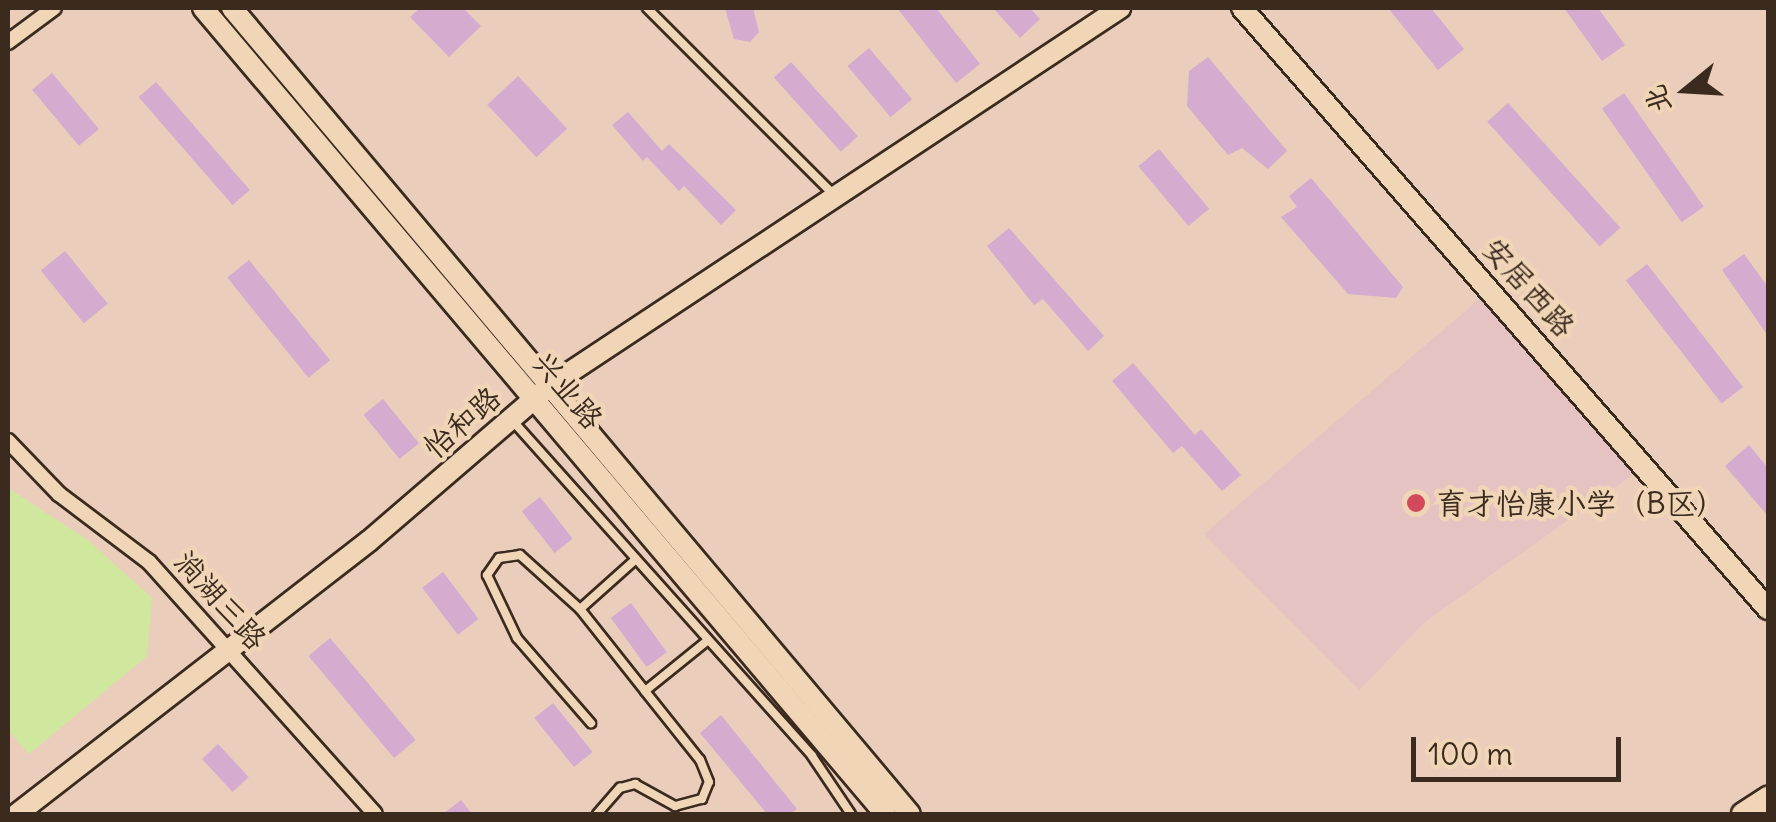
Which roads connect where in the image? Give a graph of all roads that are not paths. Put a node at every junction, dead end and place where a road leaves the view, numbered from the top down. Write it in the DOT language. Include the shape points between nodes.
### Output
graph roads {
  1 [pos="54,8"];
  2 [pos="202,8"];
  3 [pos="232,8"];
  4 [pos="647,8"];
  5 [pos="1120,8"];
  6 [pos="1242,8"];
  7 [pos="8,42"];
  8 [pos="835,196"];
  9 [pos="542,392"];
  10 [pos="511,419"];
  11 [pos="8,442"];
  12 [pos="636,559"];
  13 [pos="580,609"];
  14 [pos="1768,609"];
  15 [pos="708,640"];
  16 [pos="229,650"];
  17 [pos="644,691"];
  18 [pos="591,723"];
  19 [pos="1768,798"];
  20 [pos="17,814"];
  21 [pos="375,814"];
  22 [pos="596,814"];
  23 [pos="851,814"];
  24 [pos="885,814"];
  25 [pos="910,814"];
  26 [pos="1744,814"];
  1 -- 7 [label="street"];
  2 -- 9 [label="street, 兴业路"];
  3 -- 9 [label="street, 兴业路"];
  4 -- 8 [label="lane"];
  5 -- 8 [label="street, 怡和路"];
  6 -- 14 [label="street, 安居西路"];
  8 -- 9 [label="street, 怡和路"];
  9 -- 10 [label="street, 怡和路"];
  9 -- 24 [label="street, 兴业路"];
  9 -- 25 [label="street, 兴业路"];
  10 -- 12 [label="lane"];
  10 -- 16 [label="street, 怡和路"];
  11 -- 16 [label="street, 淌湖三路" via="59,494 149,562"];
  12 -- 13 [label="lane"];
  12 -- 15 [label="lane"];
  13 -- 17 [label="lane"];
  13 -- 18 [label="lane" via="520,555 499,558 487,575 517,638"];
  15 -- 17 [label="lane"];
  15 -- 23 [label="lane" via="812,756"];
  16 -- 20 [label="street, 怡和路"];
  16 -- 21 [label="street, 淌湖三路"];
  17 -- 22 [label="lane" via="700,760 709,782 702,799 674,806 635,784 620,788"];
  19 -- 26 [label="main road"];
}
